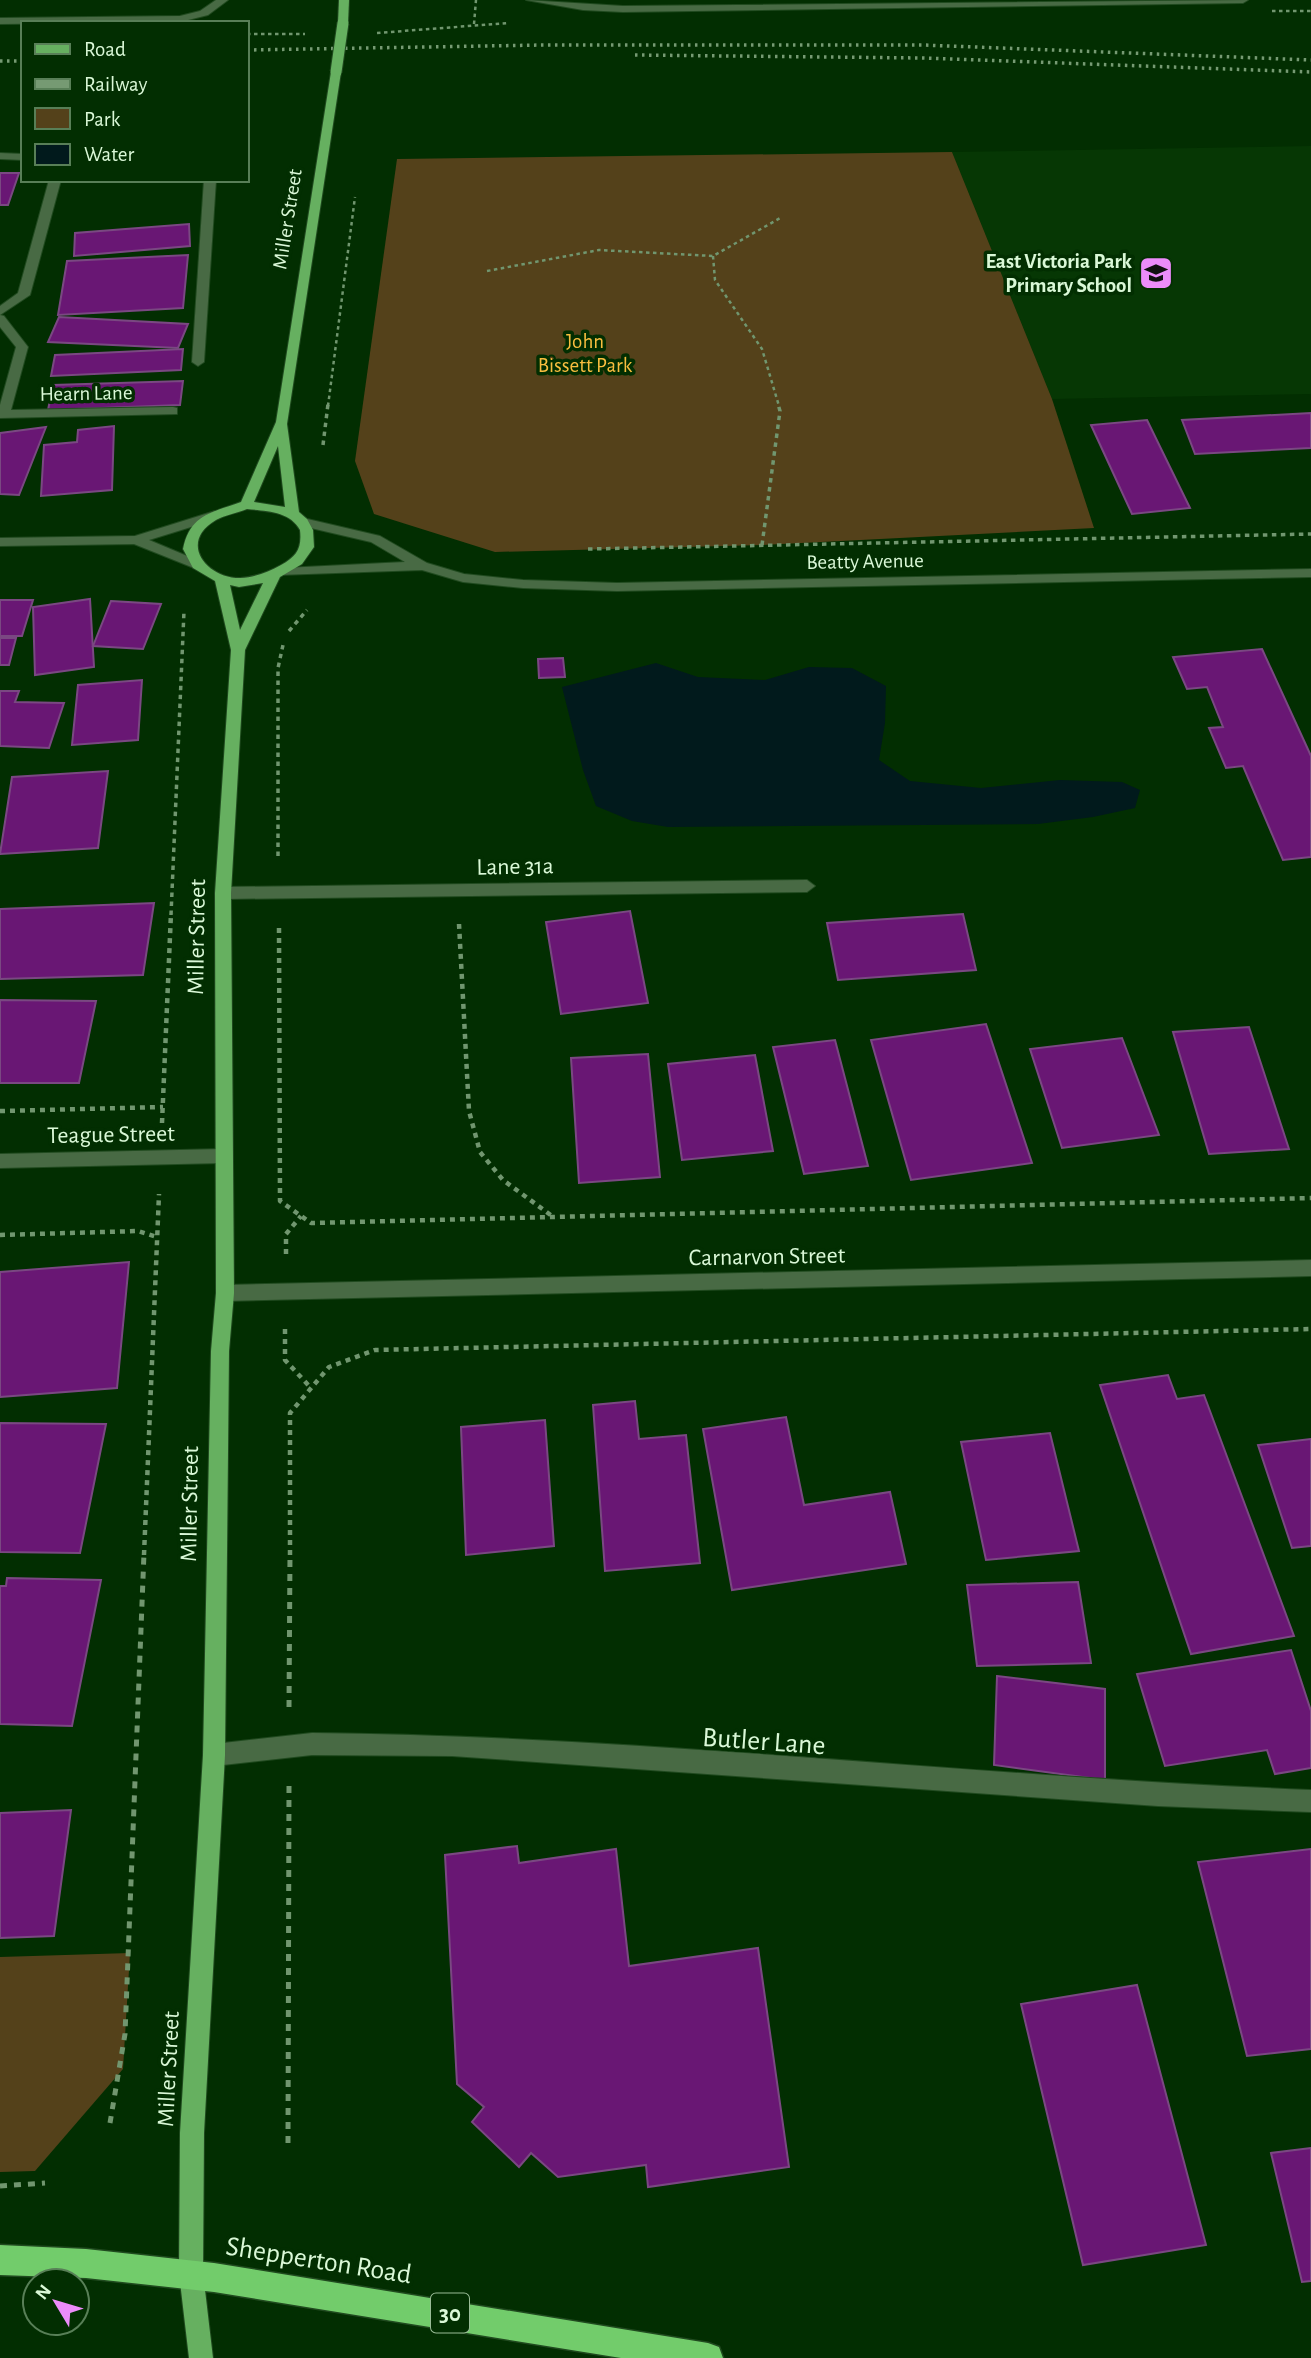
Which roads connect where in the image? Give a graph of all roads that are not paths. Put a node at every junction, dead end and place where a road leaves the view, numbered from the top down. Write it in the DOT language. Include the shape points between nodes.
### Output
graph roads {
  1 [pos="223,0"];
  2 [pos="344,0"];
  3 [pos="531,0"];
  4 [pos="1243,0"];
  5 [pos="0,21"];
  6 [pos="0,156"];
  7 [pos="21,157"];
  8 [pos="54,182"];
  9 [pos="209,182"];
  10 [pos="0,312"];
  11 [pos="0,318"];
  12 [pos="198,362"];
  13 [pos="173,411"];
  14 [pos="2,414"];
  15 [pos="282,422"];
  16 [pos="246,505"];
  17 [pos="292,513"];
  18 [pos="215,514"];
  19 [pos="303,522"];
  20 [pos="136,540"];
  21 [pos="0,542"];
  22 [pos="194,564"];
  23 [pos="422,566"];
  24 [pos="279,573"];
  25 [pos="1311,573"];
  26 [pos="222,580"];
  27 [pos="238,650"];
  28 [pos="807,886"];
  29 [pos="223,893"];
  30 [pos="223,1156"];
  31 [pos="0,1161"];
  32 [pos="1311,1268"];
  33 [pos="225,1293"];
  34 [pos="214,1755"];
  35 [pos="1311,1801"];
  36 [pos="0,2260"];
  37 [pos="191,2273"];
  38 [pos="201,2358"];
  39 [pos="708,2358"];
  1 -- 5 [label="street" via="204,13 180,19"];
  2 -- 15 [label="main road, Miller Street, bridge"];
  3 -- 4 [label="street" via="623,9"];
  6 -- 7 [label="street"];
  8 -- 10 [label="street" via="24,295"];
  9 -- 12 [label="street"];
  11 -- 14 [label="street" via="22,347"];
  13 -- 14 [label="street, Hearn Lane"];
  15 -- 16 [label="main road, Miller Street"];
  15 -- 17 [label="main road, Miller Street"];
  16 -- 17 [label="main road"];
  16 -- 18 [label="main road"];
  17 -- 19 [label="main road"];
  18 -- 20 [label="street"];
  18 -- 22 [label="main road" via="190,539 188,552"];
  19 -- 23 [label="street, Beatty Avenue" via="375,539"];
  19 -- 24 [label="main road" via="308,546 299,560"];
  20 -- 21 [label="street"];
  20 -- 22 [label="street"];
  22 -- 26 [label="main road"];
  23 -- 24 [label="street, Beatty Avenue"];
  23 -- 25 [label="street, Beatty Avenue" via="463,578 617,587"];
  24 -- 26 [label="main road" via="243,582"];
  24 -- 27 [label="main road, Miller Street"];
  26 -- 27 [label="main road, Miller Street"];
  27 -- 29 [label="main road, Miller Street"];
  28 -- 29 [label="street, Lane 31a"];
  29 -- 30 [label="main road, Miller Street"];
  30 -- 31 [label="street, Teague Street"];
  30 -- 33 [label="main road, Miller Street"];
  32 -- 33 [label="street, Carnarvon Street"];
  33 -- 34 [label="main road, Miller Street" via="220,1351"];
  34 -- 35 [label="street, Butler Lane" via="312,1744 452,1745 1158,1795"];
  34 -- 37 [label="main road, Miller Street" via="192,2133"];
  36 -- 37 [label="highway, Shepperton Road / 30"];
  37 -- 38 [label="main road, Miller Street"];
  37 -- 39 [label="highway, Shepperton Road / 30"];
}
